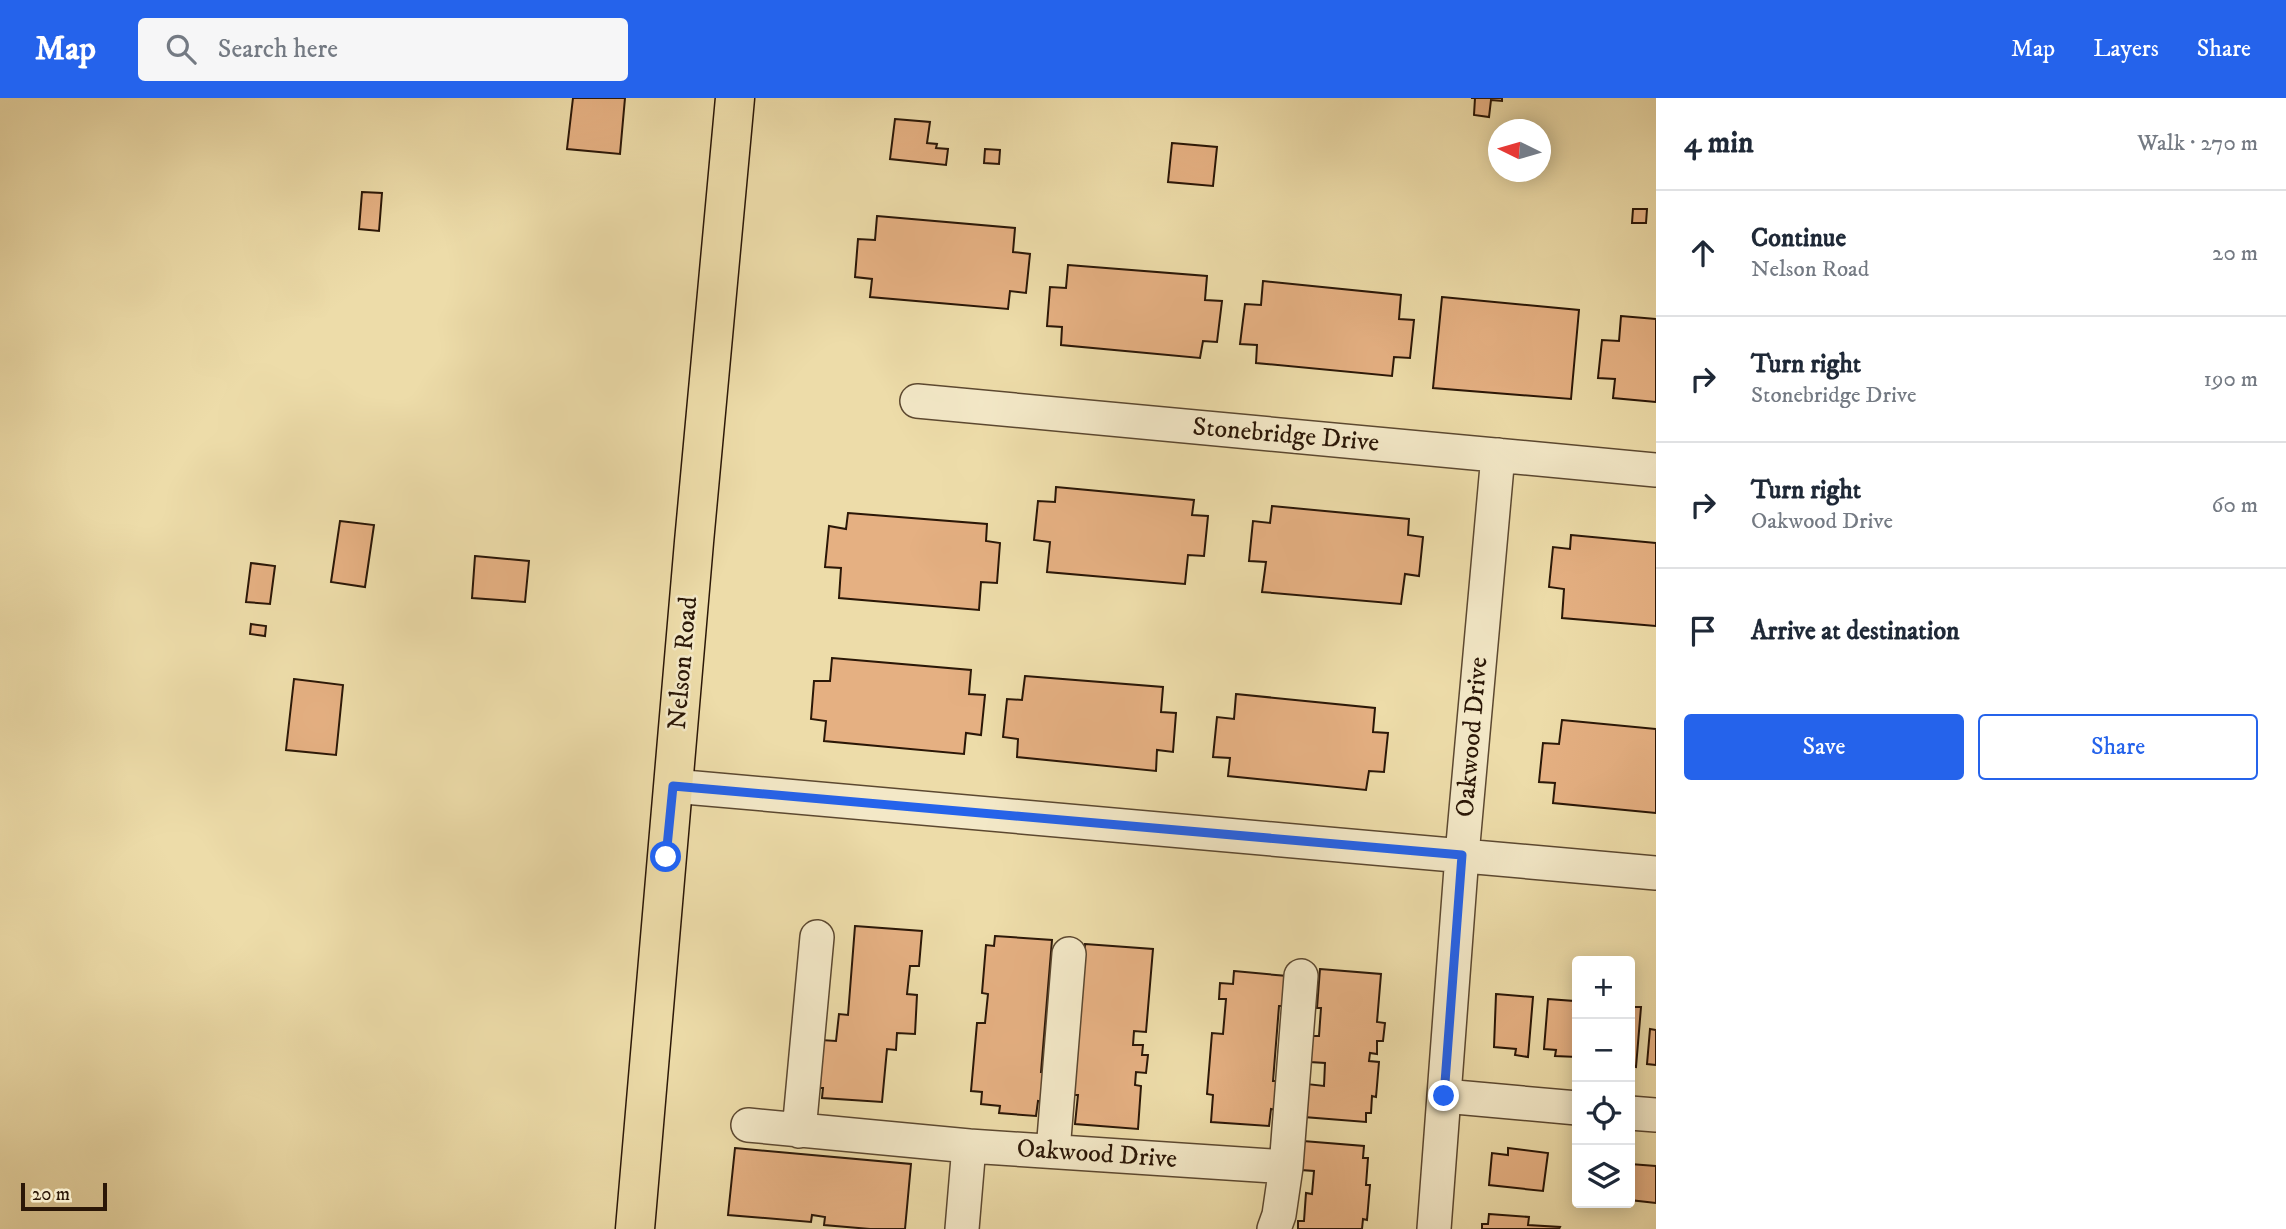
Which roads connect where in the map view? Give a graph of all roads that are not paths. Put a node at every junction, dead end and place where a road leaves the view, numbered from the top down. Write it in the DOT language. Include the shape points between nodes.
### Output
graph roads {
  1 [pos="734,98"];
  2 [pos="917,401"];
  3 [pos="1498,455"];
  4 [pos="1656,470"];
  5 [pos="673,786"];
  6 [pos="1462,855"];
  7 [pos="1656,873"];
  8 [pos="817,937"];
  9 [pos="1069,954"];
  10 [pos="1301,975"];
  11 [pos="1444,1096"];
  12 [pos="1572,1108"];
  13 [pos="1635,1113"];
  14 [pos="1656,1115"];
  15 [pos="748,1125"];
  16 [pos="799,1130"];
  17 [pos="969,1146"];
  18 [pos="1053,1151"];
  19 [pos="1286,1167"];
  20 [pos="635,1229"];
  21 [pos="962,1229"];
  22 [pos="1274,1229"];
  23 [pos="1434,1229"];
  1 -- 5 [label="main road, Nelson Road"];
  2 -- 3 [label="street, Stonebridge Drive"];
  3 -- 4 [label="street, Stonebridge Drive"];
  3 -- 6 [label="street, Oakwood Drive"];
  5 -- 6 [label="street"];
  5 -- 20 [label="main road, Nelson Road"];
  6 -- 7 [label="street"];
  6 -- 11 [label="street, Oakwood Drive"];
  8 -- 16 [label="street"];
  9 -- 18 [label="street"];
  10 -- 19 [label="street"];
  11 -- 12 [label="street"];
  11 -- 23 [label="street, Oakwood Drive"];
  13 -- 14 [label="street"];
  15 -- 16 [label="street, Oakwood Drive"];
  16 -- 17 [label="street, Oakwood Drive"];
  17 -- 18 [label="street, Oakwood Drive"];
  17 -- 21 [label="street"];
  18 -- 19 [label="street, Oakwood Drive"];
  19 -- 22 [label="street"];
}
